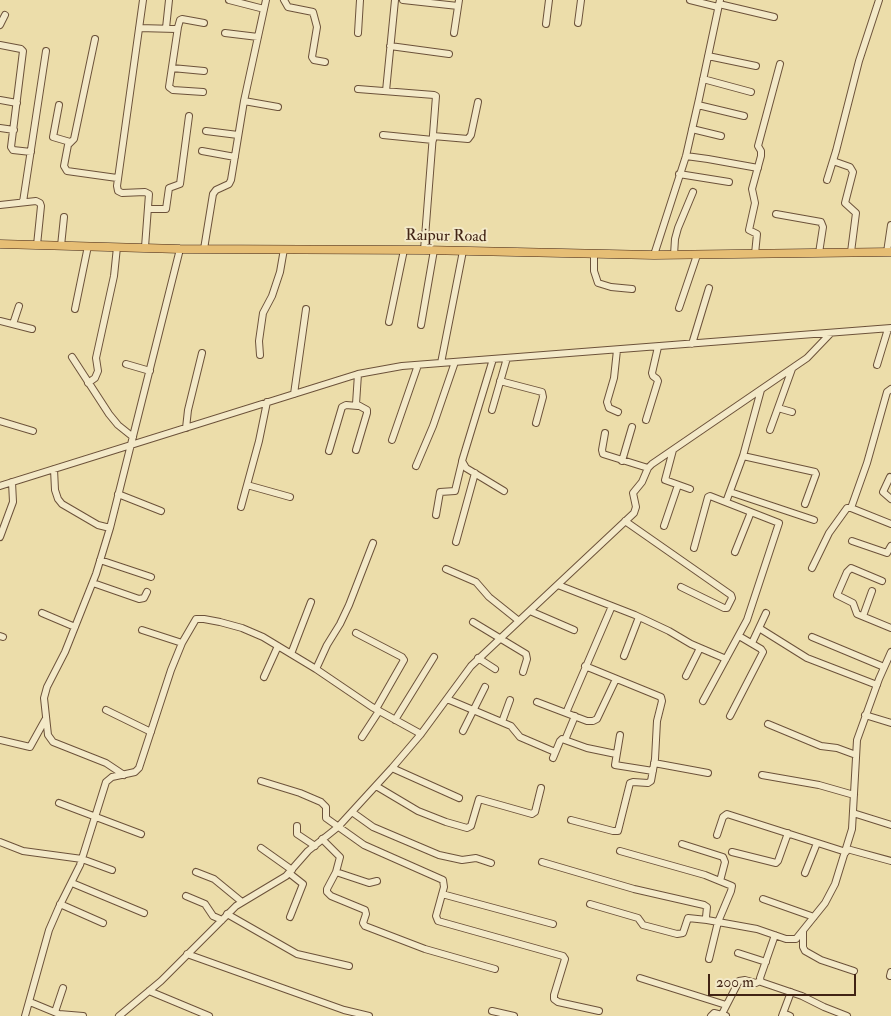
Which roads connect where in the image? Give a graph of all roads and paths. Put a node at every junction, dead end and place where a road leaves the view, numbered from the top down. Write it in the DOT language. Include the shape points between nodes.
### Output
graph roads {
  1 [pos="143,0"];
  2 [pos="169,0"];
  3 [pos="229,0"];
  4 [pos="266,0"];
  5 [pos="284,0"];
  6 [pos="360,0"];
  7 [pos="395,0"];
  8 [pos="403,0"];
  9 [pos="549,0"];
  10 [pos="581,0"];
  11 [pos="690,0"];
  12 [pos="879,0"];
  13 [pos="459,3"];
  14 [pos="719,4"];
  15 [pos="264,9"];
  16 [pos="4,15"];
  17 [pos="774,16"];
  18 [pos="578,23"];
  19 [pos="204,24"];
  20 [pos="546,24"];
  21 [pos="0,25"];
  22 [pos="178,27"];
  23 [pos="139,28"];
  24 [pos="166,28"];
  25 [pos="225,33"];
  26 [pos="358,33"];
  27 [pos="454,33"];
  28 [pos="258,37"];
  29 [pos="95,39"];
  30 [pos="0,45"];
  31 [pos="390,46"];
  32 [pos="46,51"];
  33 [pos="449,54"];
  34 [pos="708,56"];
  35 [pos="325,62"];
  36 [pos="780,64"];
  37 [pos="756,66"];
  38 [pos="172,68"];
  39 [pos="204,71"];
  40 [pos="703,79"];
  41 [pos="358,89"];
  42 [pos="386,91"];
  43 [pos="202,92"];
  44 [pos="751,92"];
  45 [pos="0,100"];
  46 [pos="244,101"];
  47 [pos="478,102"];
  48 [pos="17,103"];
  49 [pos="59,105"];
  50 [pos="698,106"];
  51 [pos="278,107"];
  52 [pos="189,116"];
  53 [pos="744,116"];
  54 [pos="0,128"];
  55 [pos="692,129"];
  56 [pos="14,130"];
  57 [pos="206,131"];
  58 [pos="238,135"];
  59 [pos="383,135"];
  60 [pos="721,136"];
  61 [pos="433,138"];
  62 [pos="70,142"];
  63 [pos="202,151"];
  64 [pos="31,152"];
  65 [pos="686,156"];
  66 [pos="234,157"];
  67 [pos="833,161"];
  68 [pos="758,168"];
  69 [pos="679,174"];
  70 [pos="118,178"];
  71 [pos="827,180"];
  72 [pos="729,182"];
  73 [pos="693,192"];
  74 [pos="23,202"];
  75 [pos="0,205"];
  76 [pos="148,209"];
  77 [pos="776,214"];
  78 [pos="64,217"];
  79 [pos="891,225"];
  80 [pos="0,244"];
  81 [pos="37,245"];
  82 [pos="61,246"];
  83 [pos="88,246"];
  84 [pos="117,247"];
  85 [pos="144,247"];
  86 [pos="180,249"];
  87 [pos="204,249"];
  88 [pos="284,249"];
  89 [pos="404,250"];
  90 [pos="424,250"];
  91 [pos="434,250"];
  92 [pos="463,251"];
  93 [pos="851,252"];
  94 [pos="889,252"];
  95 [pos="819,253"];
  96 [pos="594,254"];
  97 [pos="697,254"];
  98 [pos="755,254"];
  99 [pos="654,255"];
  100 [pos="674,255"];
  101 [pos="709,288"];
  102 [pos="632,289"];
  103 [pos="18,306"];
  104 [pos="75,308"];
  105 [pos="679,308"];
  106 [pos="306,309"];
  107 [pos="0,321"];
  108 [pos="389,322"];
  109 [pos="13,324"];
  110 [pos="420,325"];
  111 [pos="890,328"];
  112 [pos="32,329"];
  113 [pos="830,334"];
  114 [pos="692,344"];
  115 [pos="658,347"];
  116 [pos="617,350"];
  117 [pos="202,353"];
  118 [pos="260,355"];
  119 [pos="72,357"];
  120 [pos="507,358"];
  121 [pos="493,359"];
  122 [pos="455,362"];
  123 [pos="441,363"];
  124 [pos="126,364"];
  125 [pos="418,365"];
  126 [pos="877,365"];
  127 [pos="792,369"];
  128 [pos="150,371"];
  129 [pos="358,374"];
  130 [pos="500,381"];
  131 [pos="88,383"];
  132 [pos="891,389"];
  133 [pos="761,390"];
  134 [pos="294,394"];
  135 [pos="267,402"];
  136 [pos="358,406"];
  137 [pos="778,408"];
  138 [pos="492,410"];
  139 [pos="618,412"];
  140 [pos="792,412"];
  141 [pos="646,420"];
  142 [pos="0,421"];
  143 [pos="536,423"];
  144 [pos="632,427"];
  145 [pos="186,428"];
  146 [pos="770,430"];
  147 [pos="34,431"];
  148 [pos="605,433"];
  149 [pos="133,437"];
  150 [pos="392,440"];
  151 [pos="131,445"];
  152 [pos="356,450"];
  153 [pos="673,450"];
  154 [pos="329,451"];
  155 [pos="743,456"];
  156 [pos="462,461"];
  157 [pos="622,461"];
  158 [pos="416,466"];
  159 [pos="648,468"];
  160 [pos="54,469"];
  161 [pos="475,473"];
  162 [pos="890,478"];
  163 [pos="12,482"];
  164 [pos="247,485"];
  165 [pos="678,485"];
  166 [pos="0,486"];
  167 [pos="690,489"];
  168 [pos="504,491"];
  169 [pos="730,492"];
  170 [pos="118,494"];
  171 [pos="290,497"];
  172 [pos="891,499"];
  173 [pos="726,502"];
  174 [pos="806,504"];
  175 [pos="241,507"];
  176 [pos="851,508"];
  177 [pos="161,511"];
  178 [pos="751,512"];
  179 [pos="436,515"];
  180 [pos="625,520"];
  181 [pos="814,520"];
  182 [pos="891,524"];
  183 [pos="664,526"];
  184 [pos="110,528"];
  185 [pos="0,537"];
  186 [pos="852,540"];
  187 [pos="373,542"];
  188 [pos="456,542"];
  189 [pos="891,546"];
  190 [pos="694,548"];
  191 [pos="735,552"];
  192 [pos="100,560"];
  193 [pos="812,568"];
  194 [pos="446,569"];
  195 [pos="151,577"];
  196 [pos="882,581"];
  197 [pos="93,583"];
  198 [pos="558,585"];
  199 [pos="681,587"];
  200 [pos="872,591"];
  201 [pos="147,592"];
  202 [pos="311,602"];
  203 [pos="612,606"];
  204 [pos="530,611"];
  205 [pos="42,613"];
  206 [pos="766,613"];
  207 [pos="863,616"];
  208 [pos="639,617"];
  209 [pos="519,621"];
  210 [pos="473,622"];
  211 [pos="75,627"];
  212 [pos="759,628"];
  213 [pos="891,628"];
  214 [pos="142,630"];
  215 [pos="574,630"];
  216 [pos="356,634"];
  217 [pos="739,636"];
  218 [pos="812,637"];
  219 [pos="500,638"];
  220 [pos="182,643"];
  221 [pos="752,643"];
  222 [pos="278,646"];
  223 [pos="700,648"];
  224 [pos="891,652"];
  225 [pos="291,654"];
  226 [pos="624,656"];
  227 [pos="434,657"];
  228 [pos="478,658"];
  229 [pos="726,659"];
  230 [pos="586,666"];
  231 [pos="884,667"];
  232 [pos="316,669"];
  233 [pos="495,669"];
  234 [pos="523,672"];
  235 [pos="686,676"];
  236 [pos="264,677"];
  237 [pos="616,679"];
  238 [pos="876,685"];
  239 [pos="485,687"];
  240 [pos="448,699"];
  241 [pos="510,700"];
  242 [pos="703,700"];
  243 [pos="537,702"];
  244 [pos="106,710"];
  245 [pos="377,710"];
  246 [pos="474,711"];
  247 [pos="566,713"];
  248 [pos="865,715"];
  249 [pos="575,716"];
  250 [pos="730,716"];
  251 [pos="45,719"];
  252 [pos="395,720"];
  253 [pos="502,722"];
  254 [pos="891,723"];
  255 [pos="768,724"];
  256 [pos="463,731"];
  257 [pos="151,732"];
  258 [pos="421,734"];
  259 [pos="620,735"];
  260 [pos="362,737"];
  261 [pos="0,740"];
  262 [pos="565,740"];
  263 [pos="616,754"];
  264 [pos="856,755"];
  265 [pos="654,763"];
  266 [pos="392,768"];
  267 [pos="653,771"];
  268 [pos="708,773"];
  269 [pos="124,774"];
  270 [pos="762,775"];
  271 [pos="261,781"];
  272 [pos="376,786"];
  273 [pos="541,788"];
  274 [pos="854,796"];
  275 [pos="459,798"];
  276 [pos="59,803"];
  277 [pos="352,812"];
  278 [pos="853,813"];
  279 [pos="96,816"];
  280 [pos="571,820"];
  281 [pos="891,825"];
  282 [pos="297,826"];
  283 [pos="338,827"];
  284 [pos="788,833"];
  285 [pos="141,834"];
  286 [pos="717,836"];
  287 [pos="322,839"];
  288 [pos="0,842"];
  289 [pos="817,842"];
  290 [pos="682,844"];
  291 [pos="315,846"];
  292 [pos="261,848"];
  293 [pos="620,851"];
  294 [pos="846,851"];
  295 [pos="732,852"];
  296 [pos="82,858"];
  297 [pos="891,861"];
  298 [pos="542,862"];
  299 [pos="491,863"];
  300 [pos="112,870"];
  301 [pos="290,871"];
  302 [pos="196,872"];
  303 [pos="336,872"];
  304 [pos="805,873"];
  305 [pos="377,881"];
  306 [pos="720,881"];
  307 [pos="72,883"];
  308 [pos="442,894"];
  309 [pos="186,896"];
  310 [pos="763,899"];
  311 [pos="242,902"];
  312 [pos="60,904"];
  313 [pos="590,904"];
  314 [pos="144,913"];
  315 [pos="224,917"];
  316 [pos="290,917"];
  317 [pos="814,917"];
  318 [pos="707,920"];
  319 [pos="718,922"];
  320 [pos="103,923"];
  321 [pos="553,924"];
  322 [pos="803,931"];
  323 [pos="775,935"];
  324 [pos="738,953"];
  325 [pos="187,954"];
  326 [pos="709,959"];
  327 [pos="766,962"];
  328 [pos="349,966"];
  329 [pos="495,969"];
  330 [pos="854,971"];
  331 [pos="640,978"];
  332 [pos="760,981"];
  333 [pos="63,988"];
  334 [pos="150,991"];
  335 [pos="791,992"];
  336 [pos="30,1002"];
  337 [pos="726,1005"];
  338 [pos="492,1011"];
  339 [pos="599,1011"];
  340 [pos="55,1012"];
  341 [pos="348,1014"];
  342 [pos="782,1014"];
  343 [pos="724,1015"];
  344 [pos="25,1016"];
  345 [pos="83,1016"];
  346 [pos="120,1016"];
  347 [pos="209,1016"];
  348 [pos="369,1016"];
  349 [pos="514,1016"];
  350 [pos="711,1016"];
  351 [pos="790,1016"];
  352 [pos="847,1016"];
  1 -- 23 [label="street"];
  2 -- 24 [label="street"];
  3 -- 15 [label="street"];
  4 -- 15 [label="street"];
  5 -- 35 [label="street" via="288,7 313,12 317,27 312,57"];
  6 -- 26 [label="street"];
  7 -- 31 [label="street"];
  8 -- 13 [label="street"];
  9 -- 20 [label="street"];
  10 -- 18 [label="street"];
  11 -- 14 [label="street"];
  12 -- 67 [label="street"];
  13 -- 27 [label="street"];
  14 -- 17 [label="street"];
  14 -- 34 [label="street"];
  15 -- 28 [label="street"];
  16 -- 21 [label="street"];
  19 -- 22 [label="street" via="182,19"];
  22 -- 24 [label="street"];
  22 -- 38 [label="street"];
  23 -- 24 [label="street"];
  23 -- 70 [label="street"];
  25 -- 28 [label="street"];
  28 -- 46 [label="street"];
  29 -- 62 [label="street" via="74,139"];
  30 -- 48 [label="street" via="23,51"];
  31 -- 33 [label="street"];
  31 -- 42 [label="street"];
  32 -- 64 [label="street"];
  34 -- 37 [label="street"];
  34 -- 40 [label="street"];
  36 -- 68 [label="street" via="758,146 761,153"];
  38 -- 39 [label="street"];
  38 -- 43 [label="street" via="170,88"];
  40 -- 44 [label="street"];
  40 -- 50 [label="street"];
  41 -- 42 [label="street"];
  42 -- 61 [label="street" via="435,95"];
  45 -- 48 [label="street"];
  46 -- 51 [label="street"];
  46 -- 58 [label="street"];
  47 -- 61 [label="street" via="469,138"];
  48 -- 56 [label="street"];
  49 -- 62 [label="street" via="53,137"];
  50 -- 53 [label="street"];
  50 -- 55 [label="street"];
  52 -- 76 [label="street" via="180,184 169,188 166,208"];
  54 -- 56 [label="street"];
  55 -- 60 [label="street"];
  55 -- 65 [label="street"];
  56 -- 64 [label="street" via="12,149"];
  57 -- 58 [label="street"];
  58 -- 66 [label="street"];
  59 -- 61 [label="street"];
  61 -- 90 [label="street"];
  62 -- 70 [label="street" via="64,159 66,170"];
  63 -- 66 [label="street"];
  64 -- 74 [label="street"];
  65 -- 68 [label="street"];
  65 -- 69 [label="street"];
  66 -- 87 [label="street" via="230,182 213,194"];
  67 -- 71 [label="street"];
  67 -- 93 [label="street" via="850,167 853,172 845,203 856,213"];
  68 -- 98 [label="street" via="752,189 755,200 749,229 757,234"];
  69 -- 72 [label="street"];
  69 -- 99 [label="street"];
  70 -- 76 [label="street" via="120,193 148,193"];
  73 -- 100 [label="street" via="678,228"];
  74 -- 75 [label="street"];
  74 -- 81 [label="street" via="36,201 40,204"];
  76 -- 85 [label="street"];
  77 -- 95 [label="street" via="821,222"];
  78 -- 82 [label="street"];
  79 -- 94 [label="street"];
  80 -- 81 [label="main road, Raipur Road"];
  81 -- 82 [label="main road, Raipur Road"];
  82 -- 83 [label="main road, Raipur Road"];
  83 -- 84 [label="main road, Raipur Road"];
  83 -- 104 [label="street"];
  84 -- 85 [label="main road, Raipur Road"];
  84 -- 131 [label="street" via="96,358 98,370"];
  85 -- 86 [label="main road, Raipur Road"];
  86 -- 87 [label="main road, Raipur Road"];
  86 -- 128 [label="street"];
  87 -- 88 [label="main road, Raipur Road"];
  88 -- 89 [label="main road, Raipur Road"];
  88 -- 118 [label="street" via="280,272 263,313"];
  89 -- 90 [label="main road, Raipur Road"];
  89 -- 108 [label="street"];
  90 -- 91 [label="main road, Raipur Road"];
  91 -- 92 [label="main road, Raipur Road"];
  91 -- 110 [label="street"];
  92 -- 96 [label="main road, Raipur Road"];
  92 -- 123 [label="street"];
  93 -- 94 [label="main road, Raipur Road"];
  93 -- 95 [label="main road, Raipur Road"];
  95 -- 98 [label="main road, Raipur Road"];
  96 -- 99 [label="main road, Raipur Road"];
  96 -- 102 [label="street" via="598,283"];
  97 -- 98 [label="main road, Raipur Road"];
  97 -- 100 [label="main road, Raipur Road"];
  97 -- 105 [label="street"];
  99 -- 100 [label="main road, Raipur Road"];
  101 -- 114 [label="street"];
  103 -- 109 [label="street"];
  106 -- 134 [label="street"];
  107 -- 109 [label="street"];
  109 -- 112 [label="street"];
  111 -- 113 [label="street"];
  111 -- 126 [label="street"];
  113 -- 114 [label="street"];
  113 -- 127 [label="street"];
  114 -- 115 [label="street"];
  115 -- 116 [label="street"];
  115 -- 141 [label="street" via="652,373 658,382"];
  116 -- 120 [label="street"];
  116 -- 139 [label="street" via="607,402 609,408"];
  117 -- 145 [label="street"];
  119 -- 131 [label="street"];
  120 -- 121 [label="street"];
  120 -- 130 [label="street"];
  121 -- 122 [label="street"];
  121 -- 156 [label="street"];
  122 -- 123 [label="street"];
  122 -- 158 [label="street"];
  123 -- 125 [label="street"];
  124 -- 128 [label="street"];
  125 -- 129 [label="street"];
  125 -- 150 [label="street"];
  127 -- 133 [label="street"];
  127 -- 137 [label="street"];
  128 -- 149 [label="street"];
  129 -- 134 [label="street"];
  129 -- 136 [label="street"];
  130 -- 138 [label="street"];
  130 -- 143 [label="street" via="542,392"];
  131 -- 149 [label="street" via="114,422"];
  132 -- 176 [label="street" via="887,392 868,463"];
  133 -- 153 [label="street"];
  133 -- 155 [label="street"];
  134 -- 135 [label="street"];
  135 -- 145 [label="street"];
  135 -- 164 [label="street"];
  136 -- 152 [label="street" via="367,413"];
  136 -- 154 [label="street" via="342,407"];
  137 -- 140 [label="street"];
  137 -- 146 [label="street"];
  142 -- 147 [label="street"];
  144 -- 157 [label="street"];
  145 -- 151 [label="street"];
  148 -- 157 [label="street" via="603,454"];
  149 -- 151 [label="street"];
  151 -- 160 [label="street"];
  151 -- 170 [label="street"];
  153 -- 159 [label="street"];
  153 -- 165 [label="street" via="665,480"];
  155 -- 169 [label="street"];
  155 -- 174 [label="street" via="815,472"];
  156 -- 161 [label="street"];
  156 -- 179 [label="street" via="455,491 440,492"];
  157 -- 159 [label="street"];
  159 -- 180 [label="street" via="632,494 636,509"];
  160 -- 163 [label="street"];
  160 -- 184 [label="street" via="55,490 62,504 98,525"];
  161 -- 168 [label="street"];
  161 -- 188 [label="street"];
  162 -- 172 [label="street" via="883,492"];
  163 -- 166 [label="street"];
  163 -- 185 [label="street" via="13,502"];
  164 -- 171 [label="street"];
  164 -- 175 [label="street"];
  165 -- 167 [label="street"];
  165 -- 183 [label="street"];
  169 -- 173 [label="street"];
  169 -- 181 [label="street"];
  170 -- 177 [label="street"];
  170 -- 184 [label="street"];
  173 -- 178 [label="street"];
  173 -- 190 [label="street" via="708,497"];
  176 -- 182 [label="street"];
  176 -- 193 [label="street" via="845,510 836,523"];
  178 -- 191 [label="street"];
  178 -- 217 [label="street" via="779,525 753,605"];
  180 -- 198 [label="street"];
  180 -- 199 [label="street" via="731,594 732,598 724,608"];
  184 -- 192 [label="street"];
  186 -- 189 [label="street" via="887,553"];
  187 -- 232 [label="street" via="349,605"];
  192 -- 195 [label="street"];
  192 -- 197 [label="street"];
  194 -- 209 [label="street" via="476,582"];
  196 -- 207 [label="street" via="852,568 848,572 837,595 852,602 856,613"];
  197 -- 201 [label="street" via="140,599"];
  197 -- 211 [label="street"];
  198 -- 203 [label="street"];
  198 -- 204 [label="street"];
  200 -- 207 [label="street"];
  202 -- 225 [label="street"];
  203 -- 208 [label="street"];
  203 -- 230 [label="street"];
  204 -- 209 [label="street"];
  204 -- 215 [label="street"];
  205 -- 211 [label="street"];
  206 -- 212 [label="street"];
  207 -- 213 [label="street"];
  208 -- 223 [label="street"];
  208 -- 226 [label="street"];
  209 -- 219 [label="street"];
  210 -- 219 [label="street"];
  211 -- 251 [label="street" via="45,692"];
  212 -- 221 [label="street"];
  212 -- 238 [label="street" via="807,658"];
  214 -- 220 [label="street"];
  216 -- 245 [label="street" via="404,660"];
  217 -- 221 [label="street"];
  217 -- 229 [label="street"];
  218 -- 231 [label="street"];
  219 -- 228 [label="street"];
  219 -- 234 [label="street" via="526,655"];
  220 -- 222 [label="street" via="194,621 201,618 242,628"];
  220 -- 257 [label="street"];
  221 -- 250 [label="street" via="761,649 762,654"];
  222 -- 225 [label="street"];
  222 -- 236 [label="street"];
  223 -- 229 [label="street"];
  223 -- 235 [label="street"];
  224 -- 231 [label="street"];
  225 -- 232 [label="street"];
  227 -- 252 [label="street"];
  228 -- 233 [label="street"];
  228 -- 240 [label="street" via="466,670"];
  229 -- 242 [label="street"];
  230 -- 237 [label="street"];
  230 -- 247 [label="street"];
  231 -- 238 [label="street"];
  232 -- 245 [label="street"];
  237 -- 249 [label="street" via="595,720 590,722"];
  237 -- 265 [label="street" via="662,698 656,724"];
  238 -- 248 [label="street"];
  239 -- 246 [label="street"];
  240 -- 246 [label="street"];
  240 -- 258 [label="street"];
  241 -- 253 [label="street"];
  243 -- 247 [label="street"];
  244 -- 257 [label="street"];
  245 -- 252 [label="street"];
  245 -- 260 [label="street"];
  246 -- 253 [label="street"];
  246 -- 256 [label="street"];
  247 -- 249 [label="street"];
  248 -- 254 [label="street"];
  248 -- 264 [label="street"];
  249 -- 262 [label="street"];
  251 -- 261 [label="street" via="30,747"];
  251 -- 269 [label="street" via="53,742 106,763"];
  252 -- 258 [label="street"];
  253 -- 262 [label="street" via="513,727 520,737 554,755 560,740"];
  255 -- 264 [label="street" via="821,746"];
  257 -- 269 [label="street" via="139,768"];
  258 -- 266 [label="street"];
  259 -- 263 [label="street"];
  262 -- 263 [label="street"];
  263 -- 267 [label="street" via="616,765"];
  264 -- 274 [label="street"];
  265 -- 267 [label="street"];
  265 -- 268 [label="street"];
  266 -- 272 [label="street"];
  266 -- 275 [label="street"];
  267 -- 280 [label="street" via="650,782 630,783 617,831"];
  269 -- 279 [label="street" via="106,782"];
  270 -- 274 [label="street" via="827,787"];
  271 -- 283 [label="street" via="321,802 326,807 326,817"];
  272 -- 273 [label="street" via="418,811 467,828 471,826 478,799 532,814"];
  272 -- 277 [label="street"];
  274 -- 278 [label="street"];
  276 -- 279 [label="street"];
  277 -- 283 [label="street"];
  277 -- 299 [label="street" via="373,827 442,856 462,860 476,858"];
  278 -- 281 [label="street"];
  278 -- 294 [label="street"];
  279 -- 285 [label="street"];
  279 -- 296 [label="street"];
  282 -- 291 [label="street" via="297,834"];
  283 -- 287 [label="street"];
  283 -- 308 [label="street" via="373,850 442,879"];
  284 -- 286 [label="street" via="728,814 723,817"];
  284 -- 289 [label="street"];
  284 -- 295 [label="street" via="776,863"];
  287 -- 291 [label="street"];
  287 -- 303 [label="street" via="340,856"];
  288 -- 296 [label="street" via="23,851"];
  289 -- 294 [label="street"];
  289 -- 304 [label="street"];
  290 -- 306 [label="street" via="723,857 725,862"];
  291 -- 301 [label="street"];
  292 -- 301 [label="street"];
  293 -- 306 [label="street"];
  294 -- 297 [label="street"];
  294 -- 317 [label="street" via="832,890"];
  296 -- 300 [label="street"];
  296 -- 307 [label="street"];
  298 -- 318 [label="street" via="704,905"];
  301 -- 311 [label="street"];
  301 -- 316 [label="street" via="303,884"];
  302 -- 311 [label="street" via="210,876"];
  303 -- 305 [label="street" via="367,882"];
  303 -- 329 [label="street" via="327,892 365,910 365,926 425,950"];
  306 -- 319 [label="street" via="732,888"];
  307 -- 312 [label="street"];
  307 -- 314 [label="street"];
  308 -- 321 [label="street"];
  308 -- 339 [label="street" via="436,916 438,921 562,955 565,959 554,999"];
  309 -- 315 [label="street" via="205,904 213,916"];
  310 -- 317 [label="street"];
  311 -- 315 [label="street"];
  312 -- 320 [label="street"];
  312 -- 336 [label="street" via="49,930"];
  313 -- 318 [label="street" via="638,918 643,925 677,934 683,933 688,918"];
  315 -- 325 [label="street"];
  315 -- 328 [label="street" via="298,954"];
  317 -- 322 [label="street"];
  318 -- 319 [label="street"];
  319 -- 323 [label="street"];
  319 -- 326 [label="street"];
  322 -- 323 [label="street" via="793,940"];
  322 -- 330 [label="street" via="805,951"];
  323 -- 327 [label="street"];
  324 -- 327 [label="street"];
  325 -- 334 [label="street"];
  325 -- 341 [label="street"];
  327 -- 332 [label="street"];
  331 -- 337 [label="street"];
  332 -- 335 [label="street"];
  332 -- 337 [label="street" via="739,981"];
  333 -- 340 [label="street"];
  334 -- 346 [label="street"];
  334 -- 347 [label="street"];
  335 -- 342 [label="street"];
  335 -- 352 [label="street"];
  336 -- 340 [label="street"];
  336 -- 344 [label="street"];
  337 -- 343 [label="street"];
  338 -- 349 [label="street"];
  340 -- 345 [label="street"];
  341 -- 348 [label="street"];
  342 -- 351 [label="street"];
  343 -- 350 [label="street" via="714,1013"];
}
